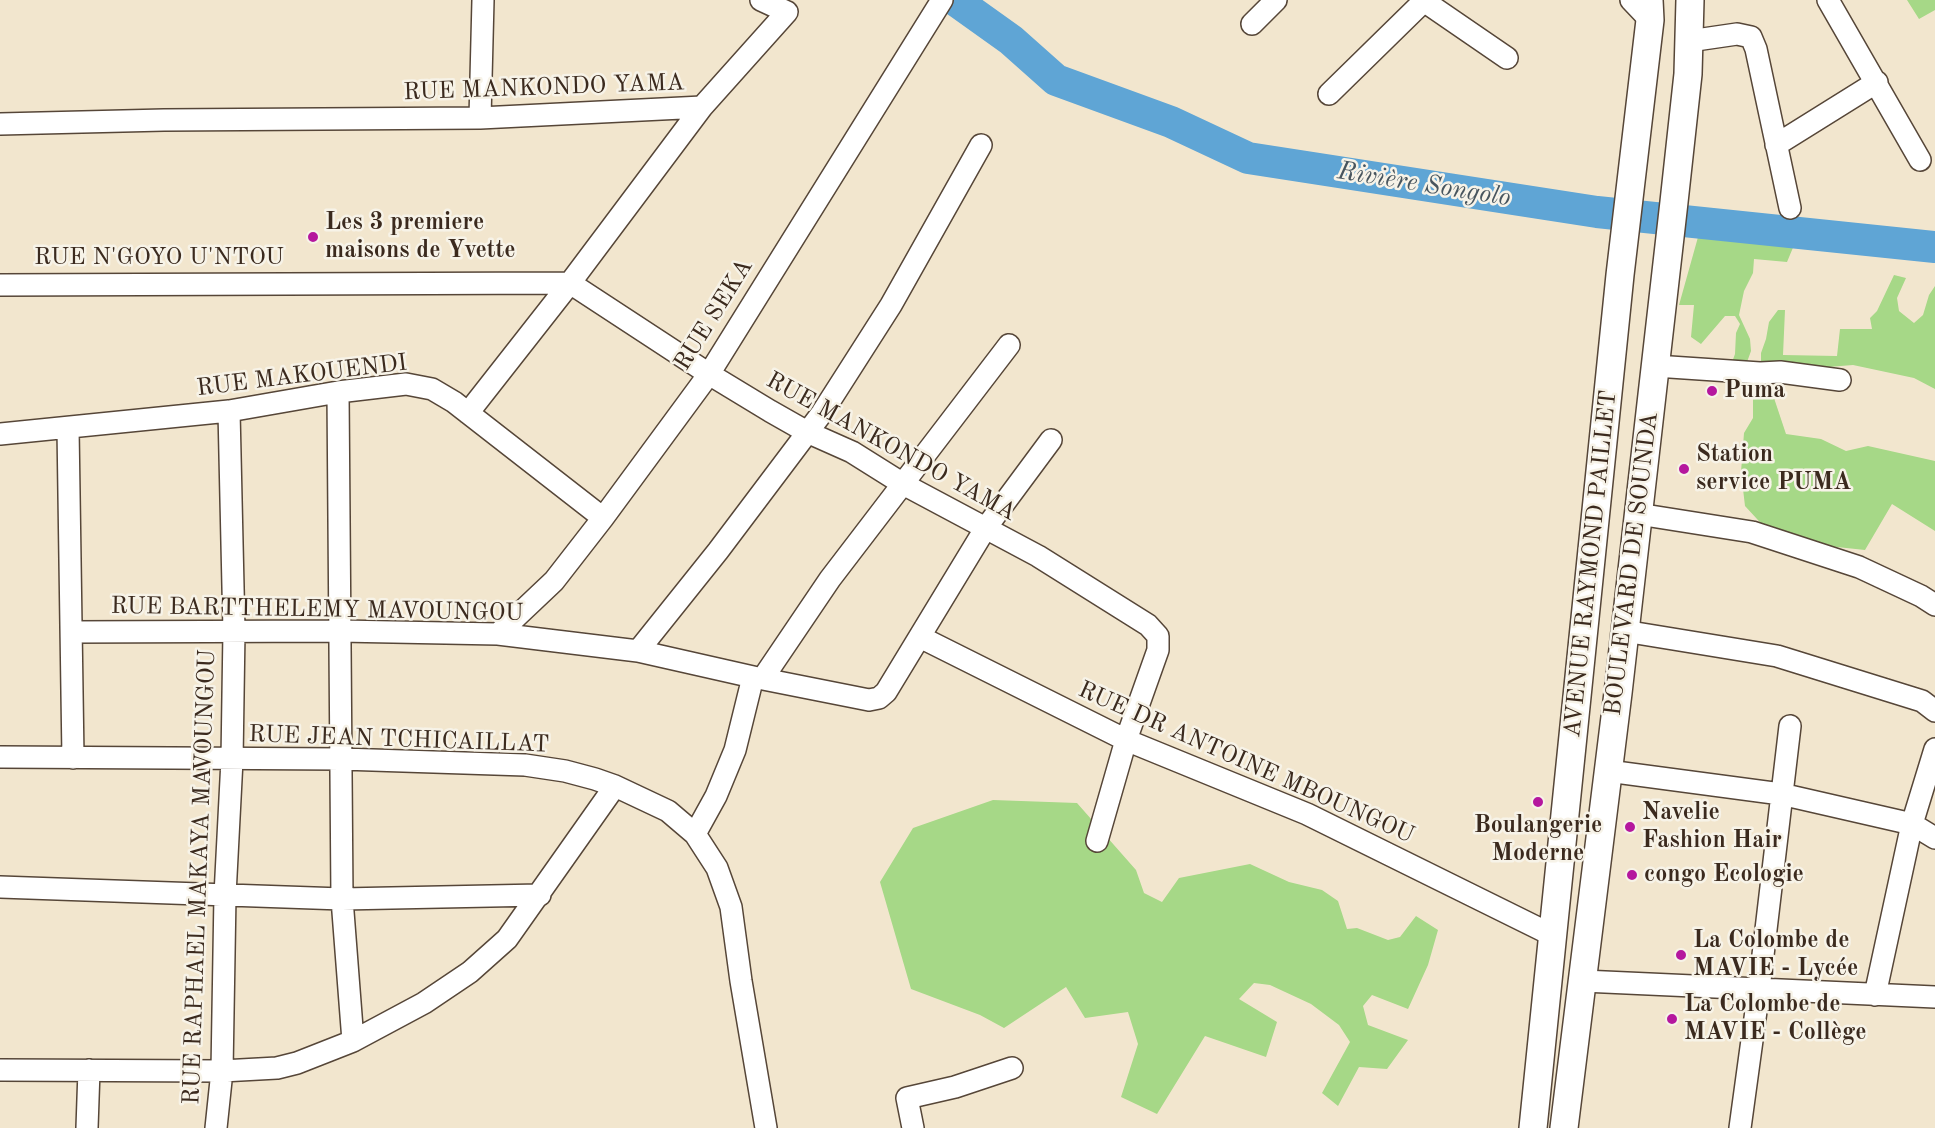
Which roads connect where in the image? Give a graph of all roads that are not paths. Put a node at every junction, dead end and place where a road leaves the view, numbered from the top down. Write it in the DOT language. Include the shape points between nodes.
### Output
graph roads {
  1 [pos="481,0"];
  2 [pos="761,0"];
  3 [pos="942,0"];
  4 [pos="1276,0"];
  5 [pos="1424,0"];
  6 [pos="1631,0"];
  7 [pos="1690,0"];
  8 [pos="1828,0"];
  9 [pos="1649,10"];
  10 [pos="1252,24"];
  11 [pos="1689,41"];
  12 [pos="1507,58"];
  13 [pos="1877,82"];
  14 [pos="1329,94"];
  15 [pos="702,107"];
  16 [pos="480,118"];
  17 [pos="0,124"];
  18 [pos="981,145"];
  19 [pos="1776,146"];
  20 [pos="1920,160"];
  21 [pos="1790,208"];
  22 [pos="570,282"];
  23 [pos="0,285"];
  24 [pos="1009,345"];
  25 [pos="1655,366"];
  26 [pos="709,374"];
  27 [pos="1840,380"];
  28 [pos="338,392"];
  29 [pos="229,411"];
  30 [pos="468,413"];
  31 [pos="68,428"];
  32 [pos="807,432"];
  33 [pos="0,434"];
  34 [pos="1052,440"];
  35 [pos="903,484"];
  36 [pos="1638,514"];
  37 [pos="603,518"];
  38 [pos="985,529"];
  39 [pos="1935,605"];
  40 [pos="234,631"];
  41 [pos="340,631"];
  42 [pos="1624,631"];
  43 [pos="72,632"];
  44 [pos="498,634"];
  45 [pos="920,637"];
  46 [pos="638,651"];
  47 [pos="758,677"];
  48 [pos="1935,711"];
  49 [pos="1790,726"];
  50 [pos="1126,740"];
  51 [pos="1935,749"];
  52 [pos="0,757"];
  53 [pos="73,758"];
  54 [pos="342,759"];
  55 [pos="232,760"];
  56 [pos="1608,771"];
  57 [pos="615,786"];
  58 [pos="1781,794"];
  59 [pos="1912,824"];
  60 [pos="695,834"];
  61 [pos="1935,837"];
  62 [pos="1096,841"];
  63 [pos="0,887"];
  64 [pos="225,895"];
  65 [pos="540,895"];
  66 [pos="342,899"];
  67 [pos="1552,934"];
  68 [pos="1583,981"];
  69 [pos="1759,988"];
  70 [pos="1875,995"];
  71 [pos="1935,997"];
  72 [pos="353,1041"];
  73 [pos="1012,1068"];
  74 [pos="0,1070"];
  75 [pos="89,1070"];
  76 [pos="222,1071"];
  77 [pos="87,1128"];
  78 [pos="216,1128"];
  79 [pos="766,1128"];
  80 [pos="913,1128"];
  81 [pos="1533,1128"];
  82 [pos="1564,1128"];
  83 [pos="1740,1128"];
  1 -- 16 [label="street"];
  2 -- 15 [label="street" via="786,12"];
  3 -- 26 [label="street, RUE SEKA"];
  4 -- 10 [label="street"];
  5 -- 12 [label="street"];
  5 -- 14 [label="street"];
  6 -- 9 [label="street"];
  7 -- 11 [label="main road, BOULEVARD DE SOUNDA"];
  8 -- 13 [label="street"];
  9 -- 67 [label="main road, AVENUE RAYMOND PAILLET"];
  11 -- 19 [label="street" via="1737,34 1751,37"];
  11 -- 25 [label="main road, BOULEVARD DE SOUNDA"];
  13 -- 19 [label="street"];
  13 -- 20 [label="street"];
  15 -- 16 [label="street, RUE MANKONDO YAMA"];
  15 -- 22 [label="street, RUE MANKONDO YAMA"];
  16 -- 17 [label="street, RUE MANKONDO YAMA"];
  18 -- 32 [label="street" via="891,305"];
  19 -- 21 [label="street"];
  22 -- 23 [label="street, RUE N'GOYO U'NTOU"];
  22 -- 26 [label="street, RUE MANKONDO YAMA"];
  22 -- 30 [label="street"];
  24 -- 35 [label="street"];
  25 -- 27 [label="street" via="1780,372"];
  25 -- 36 [label="main road, BOULEVARD DE SOUNDA"];
  26 -- 32 [label="street, RUE MANKONDO YAMA"];
  26 -- 37 [label="street, RUE SEKA"];
  28 -- 29 [label="street, RUE MAKOUENDI"];
  28 -- 30 [label="street, RUE MAKOUENDI" via="406,384 432,389"];
  28 -- 41 [label="street"];
  29 -- 31 [label="street, RUE MAKOUENDI"];
  29 -- 40 [label="street, RUE RAPHAEL MAKAYA MAVOUNGOU"];
  30 -- 37 [label="street, RUE MAKOUENDI"];
  31 -- 33 [label="street, RUE MAKOUENDI"];
  31 -- 43 [label="street"];
  32 -- 35 [label="street, RUE MANKONDO YAMA" via="852,452"];
  32 -- 46 [label="street"];
  34 -- 38 [label="street"];
  35 -- 38 [label="street, RUE MANKONDO YAMA"];
  35 -- 47 [label="street"];
  36 -- 39 [label="street" via="1752,532 1859,567"];
  36 -- 42 [label="main road, BOULEVARD DE SOUNDA"];
  37 -- 44 [label="street, RUE SEKA" via="554,581"];
  38 -- 45 [label="street"];
  38 -- 50 [label="street, RUE MANKONDO YAMA" via="1038,556 1149,625 1158,636 1158,650"];
  40 -- 41 [label="street, RUE BARTTHELEMY MAVOUNGOU"];
  40 -- 43 [label="street, RUE BARTTHELEMY MAVOUNGOU"];
  40 -- 55 [label="street, RUE RAPHAEL MAKAYA MAVOUNGOU"];
  41 -- 44 [label="street, RUE BARTTHELEMY MAVOUNGOU"];
  41 -- 54 [label="street"];
  42 -- 48 [label="street" via="1777,656 1922,701"];
  42 -- 56 [label="main road, BOULEVARD DE SOUNDA"];
  43 -- 53 [label="street"];
  44 -- 46 [label="street, RUE BARTTHELEMY MAVOUNGOU"];
  45 -- 47 [label="street, RUE BARTTHELEMY MAVOUNGOU" via="879,698 869,700"];
  45 -- 50 [label="street, RUE DR ANTOINE MBOUNGOU"];
  46 -- 47 [label="street, RUE BARTTHELEMY MAVOUNGOU"];
  47 -- 60 [label="street" via="735,750"];
  49 -- 58 [label="street"];
  50 -- 62 [label="street"];
  50 -- 67 [label="street, RUE DR ANTOINE MBOUNGOU" via="1307,814"];
  51 -- 59 [label="street"];
  52 -- 53 [label="street, RUE JEAN TCHICAILLAT"];
  53 -- 55 [label="street, RUE JEAN TCHICAILLAT"];
  54 -- 55 [label="street, RUE JEAN TCHICAILLAT"];
  54 -- 57 [label="street, RUE JEAN TCHICAILLAT" via="525,765 565,771"];
  54 -- 66 [label="street"];
  55 -- 64 [label="street, RUE RAPHAEL MAKAYA MAVOUNGOU"];
  56 -- 58 [label="street"];
  56 -- 68 [label="main road, BOULEVARD DE SOUNDA"];
  57 -- 60 [label="street, RUE JEAN TCHICAILLAT" via="668,811"];
  57 -- 65 [label="street"];
  58 -- 59 [label="street"];
  58 -- 69 [label="street"];
  59 -- 61 [label="street"];
  59 -- 70 [label="street"];
  60 -- 79 [label="street, RUE JEAN TCHICAILLAT" via="717,868 731,907"];
  63 -- 64 [label="street"];
  64 -- 66 [label="street"];
  64 -- 76 [label="street, RUE RAPHAEL MAKAYA MAVOUNGOU"];
  65 -- 66 [label="street"];
  65 -- 72 [label="street" via="507,939 470,972 424,1003"];
  66 -- 72 [label="street"];
  67 -- 81 [label="main road, AVENUE RAYMOND PAILLET"];
  68 -- 69 [label="street"];
  68 -- 82 [label="main road, BOULEVARD DE SOUNDA"];
  69 -- 70 [label="street"];
  69 -- 83 [label="street"];
  70 -- 71 [label="street"];
  72 -- 76 [label="street" via="277,1068"];
  73 -- 80 [label="street" via="907,1098"];
  74 -- 75 [label="street"];
  75 -- 76 [label="street"];
  75 -- 77 [label="street"];
  76 -- 78 [label="street, RUE RAPHAEL MAKAYA MAVOUNGOU"];
}
